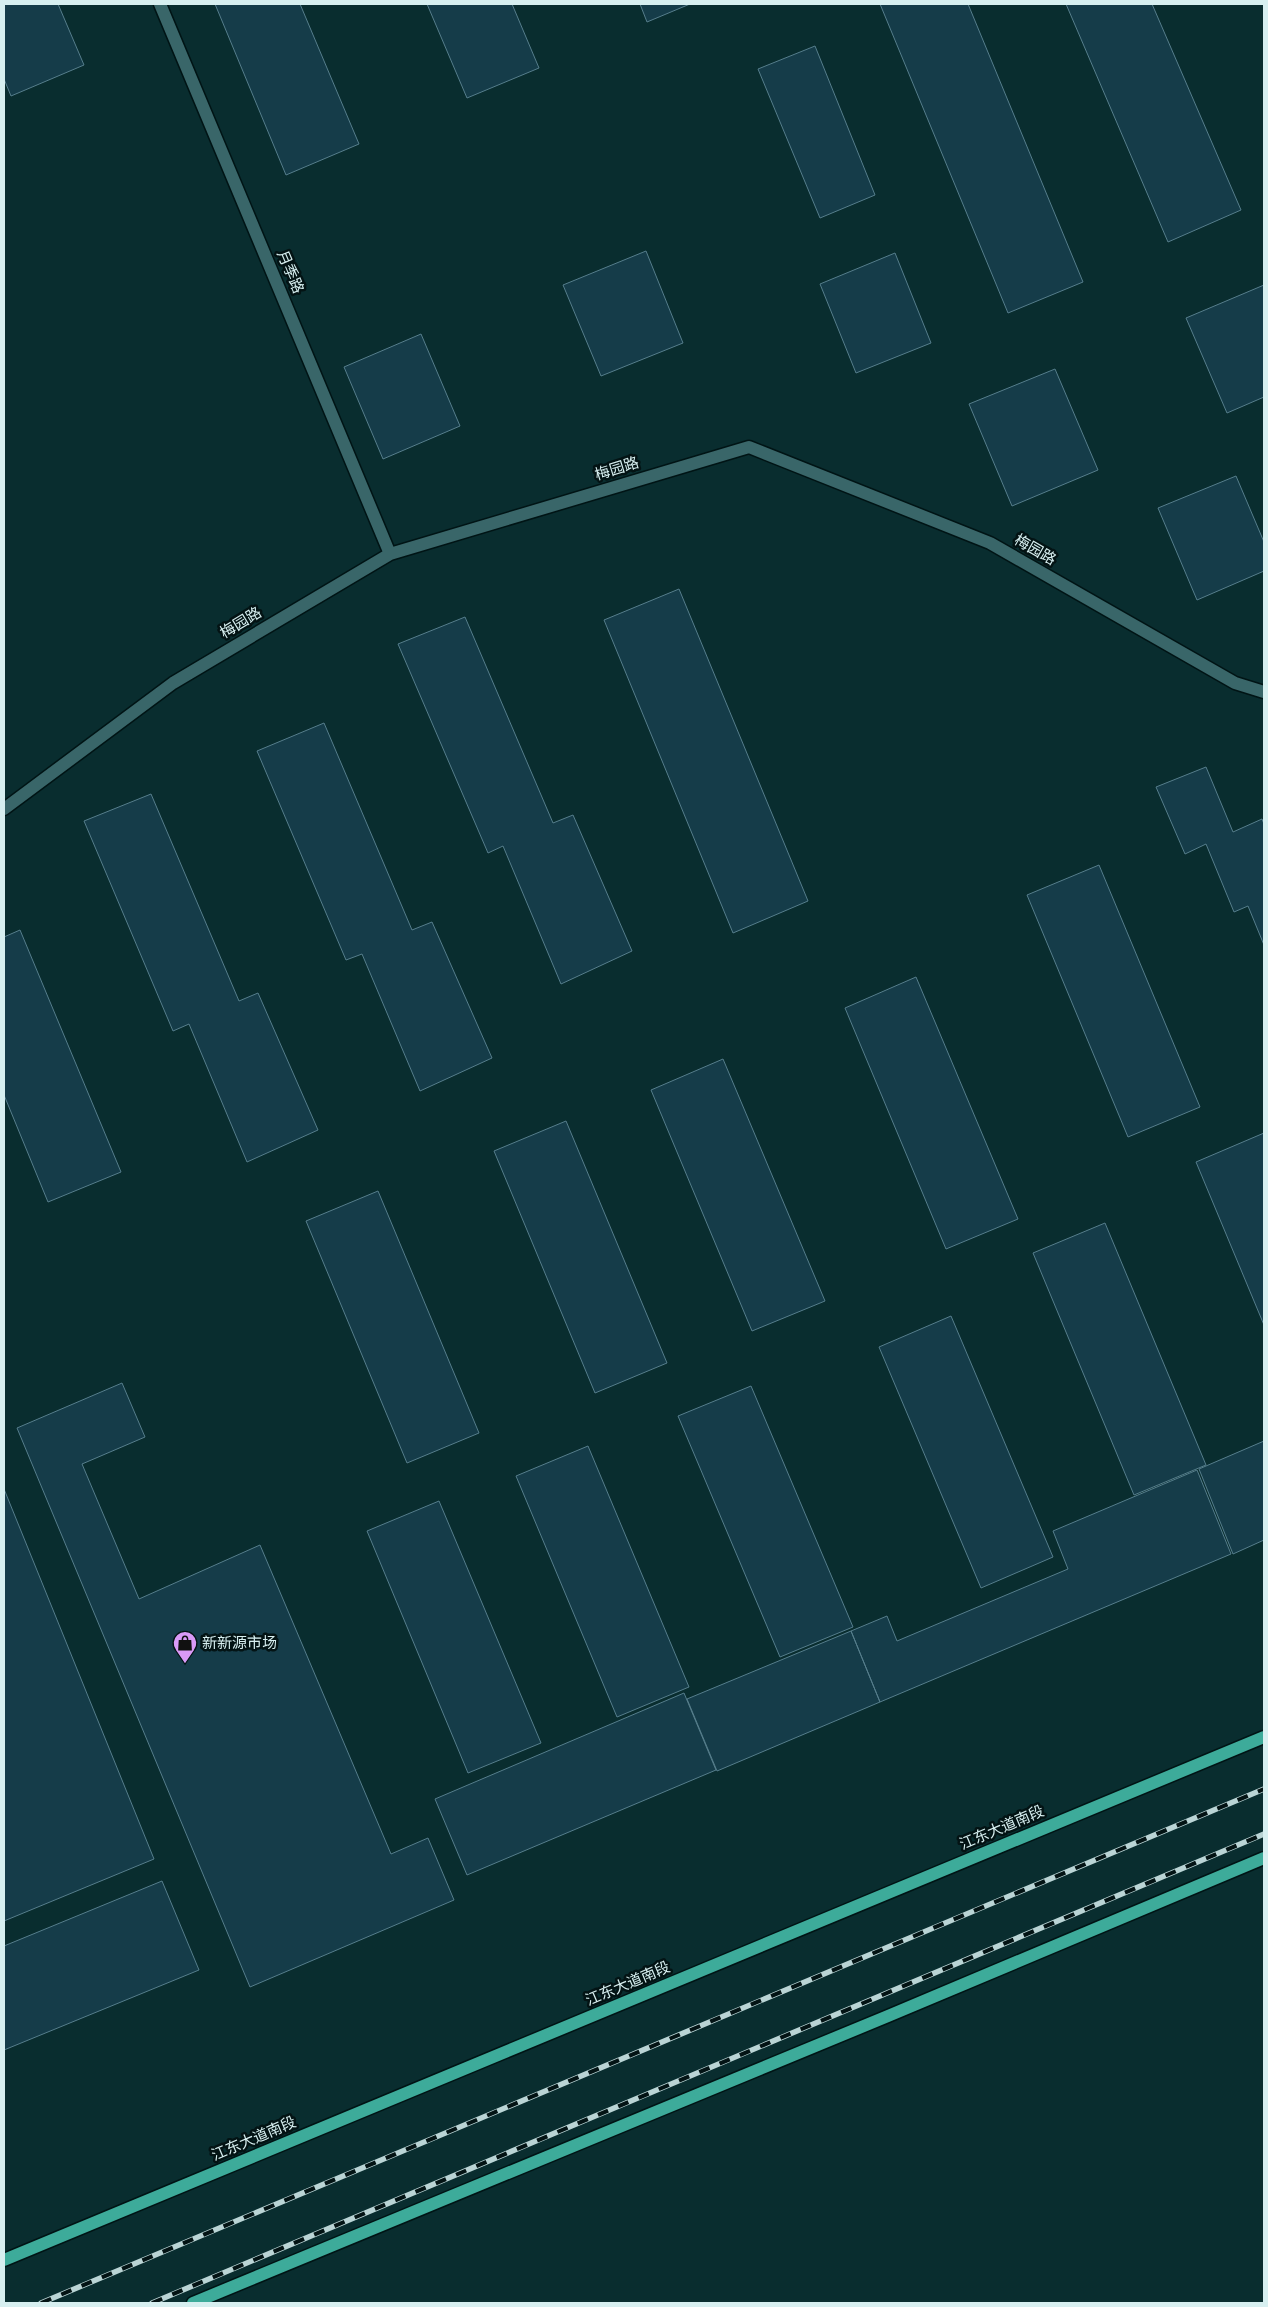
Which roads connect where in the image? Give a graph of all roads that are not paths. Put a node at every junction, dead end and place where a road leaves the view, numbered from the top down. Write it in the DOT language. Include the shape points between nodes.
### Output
graph roads {
  1 [pos="160,4"];
  2 [pos="390,554"];
  3 [pos="1264,692"];
  4 [pos="4,809"];
  5 [pos="1264,1737"];
  6 [pos="1264,1858"];
  7 [pos="4,2260"];
  8 [pos="193,2303"];
  1 -- 2 [label="street, 月季路"];
  2 -- 3 [label="street, 梅园路" via="748,447 990,543 1235,683"];
  2 -- 4 [label="street, 梅园路" via="173,683"];
  5 -- 7 [label="main road, 江东大道南段"];
  6 -- 8 [label="main road"];
}
